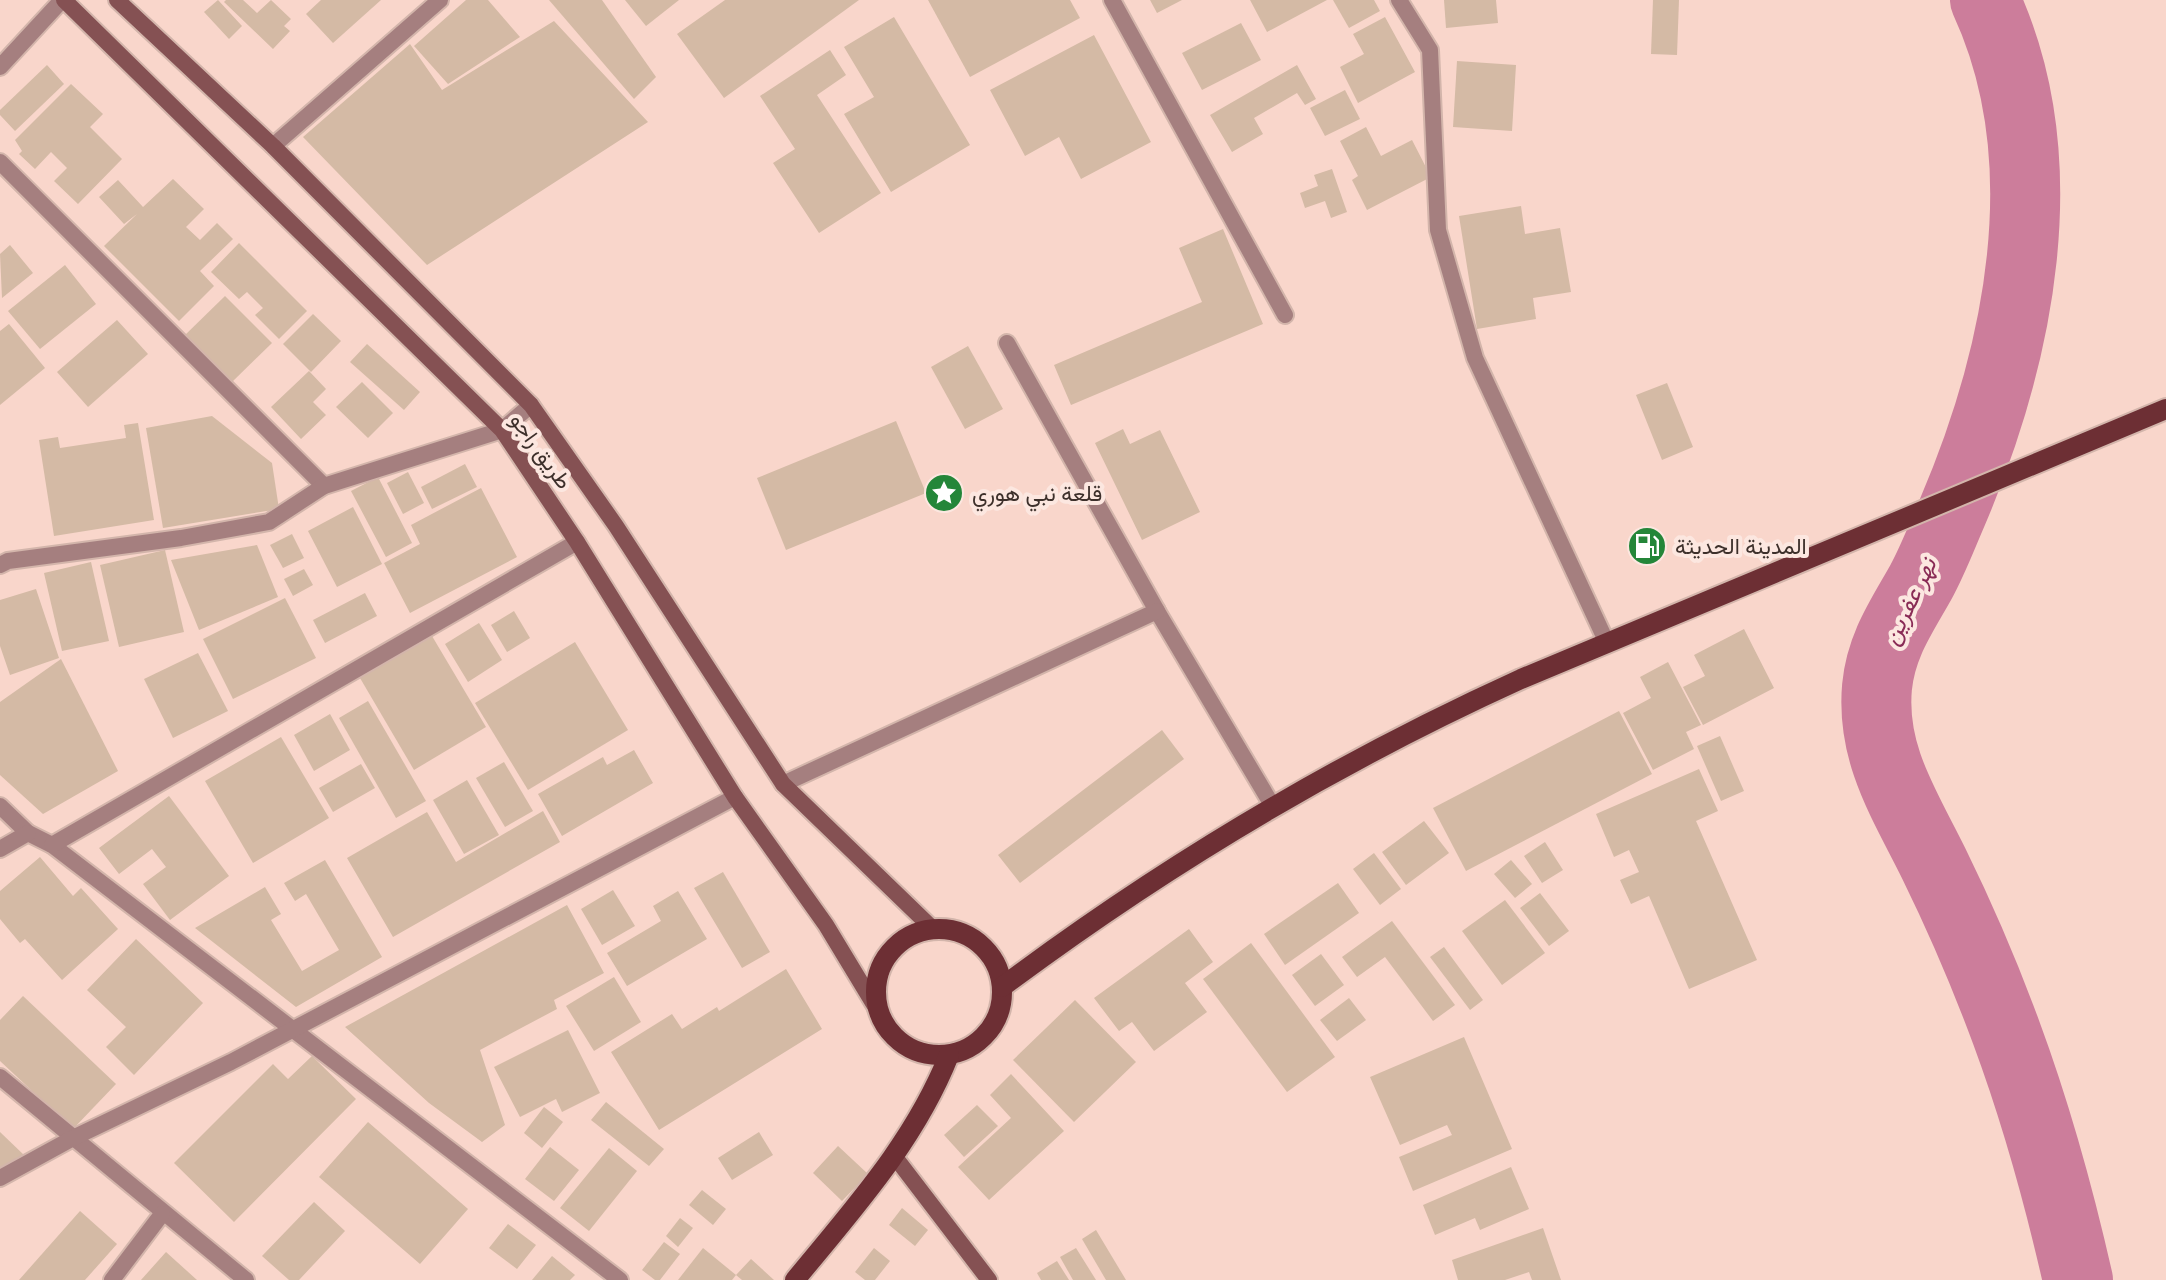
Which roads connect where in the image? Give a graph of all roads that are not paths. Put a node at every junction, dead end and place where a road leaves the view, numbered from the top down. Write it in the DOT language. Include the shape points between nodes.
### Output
graph roads {
  1 [pos="63,0"];
  2 [pos="117,0"];
  3 [pos="440,0"];
  4 [pos="1112,0"];
  5 [pos="1399,0"];
  6 [pos="0,67"];
  7 [pos="273,146"];
  8 [pos="0,162"];
  9 [pos="1285,315"];
  10 [pos="1007,343"];
  11 [pos="531,405"];
  12 [pos="2166,409"];
  13 [pos="502,430"];
  14 [pos="324,486"];
  15 [pos="577,542"];
  16 [pos="0,565"];
  17 [pos="1157,611"];
  18 [pos="1607,643"];
  19 [pos="783,784"];
  20 [pos="735,797"];
  21 [pos="1272,805"];
  22 [pos="0,806"];
  23 [pos="28,833"];
  24 [pos="52,845"];
  25 [pos="0,849"];
  26 [pos="933,929"];
  27 [pos="1002,987"];
  28 [pos="878,1011"];
  29 [pos="292,1029"];
  30 [pos="949,1055"];
  31 [pos="0,1077"];
  32 [pos="75,1137"];
  33 [pos="895,1157"];
  34 [pos="0,1178"];
  35 [pos="162,1214"];
  36 [pos="112,1280"];
  37 [pos="246,1280"];
  38 [pos="620,1280"];
  39 [pos="795,1280"];
  40 [pos="989,1280"];
  1 -- 6 [label="street"];
  1 -- 13 [label="main road, طريق راجو"];
  2 -- 7 [label="main road, طريق راجو"];
  3 -- 7 [label="street"];
  4 -- 9 [label="street"];
  5 -- 18 [label="street" via="1430,50 1438,230 1475,358"];
  7 -- 11 [label="main road, طريق راجو"];
  8 -- 14 [label="street"];
  10 -- 17 [label="street"];
  11 -- 13 [label="street"];
  11 -- 19 [label="main road, طريق راجو"];
  12 -- 18 [label="main road"];
  13 -- 14 [label="street"];
  13 -- 15 [label="main road, طريق راجو"];
  14 -- 16 [label="street" via="269,522"];
  15 -- 20 [label="main road, طريق راجو"];
  15 -- 24 [label="street"];
  17 -- 19 [label="street"];
  17 -- 21 [label="street"];
  18 -- 21 [label="main road" via="1436,717"];
  19 -- 26 [label="main road, طريق راجو"];
  20 -- 28 [label="main road, طريق راجو" via="826,925"];
  20 -- 29 [label="street"];
  21 -- 27 [label="main road" via="1089,922"];
  22 -- 23 [label="street"];
  23 -- 24 [label="street"];
  23 -- 25 [label="street"];
  24 -- 29 [label="street"];
  26 -- 27 [label="main road" via="950,929 980,943 999,971"];
  26 -- 28 [label="main road" via="898,943 885,957 876,984"];
  27 -- 30 [label="main road" via="1002,1003 989,1031 964,1051"];
  28 -- 30 [label="main road" via="903,1045 933,1056"];
  29 -- 32 [label="street"];
  29 -- 38 [label="street"];
  30 -- 33 [label="main road" via="933,1095"];
  31 -- 32 [label="street"];
  32 -- 34 [label="street"];
  32 -- 35 [label="street"];
  33 -- 39 [label="main road"];
  33 -- 40 [label="main road"];
  35 -- 36 [label="street"];
  35 -- 37 [label="street"];
}
